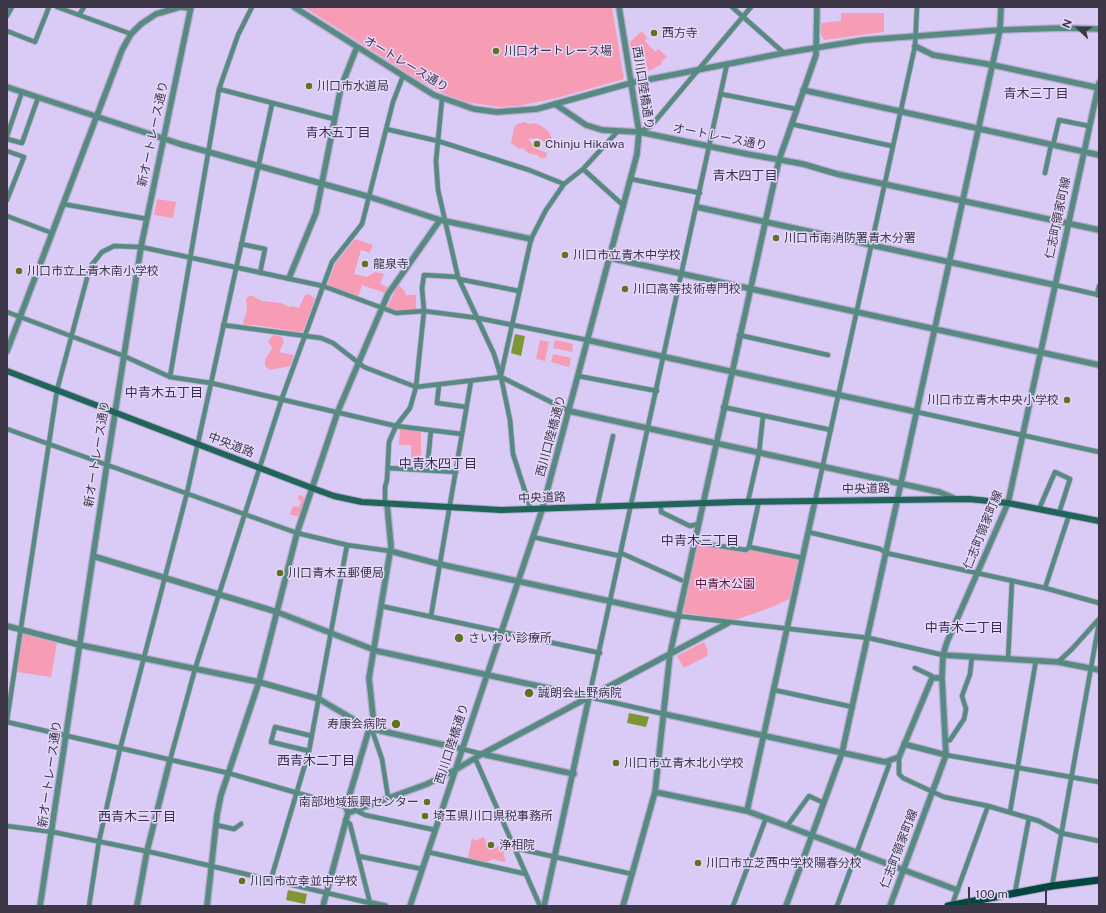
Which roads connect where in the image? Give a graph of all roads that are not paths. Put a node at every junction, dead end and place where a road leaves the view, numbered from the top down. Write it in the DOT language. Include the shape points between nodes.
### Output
graph roads {
  1 [pos="12,7"];
  2 [pos="49,7"];
  3 [pos="57,7"];
  4 [pos="84,7"];
  5 [pos="191,7"];
  6 [pos="252,7"];
  7 [pos="294,7"];
  8 [pos="619,7"];
  9 [pos="732,7"];
  10 [pos="751,7"];
  11 [pos="817,7"];
  12 [pos="917,7"];
  13 [pos="1001,7"];
  14 [pos="79,15"];
  15 [pos="7,16"];
  16 [pos="743,17"];
  17 [pos="1099,29"];
  18 [pos="1000,30"];
  19 [pos="7,31"];
  20 [pos="131,34"];
  21 [pos="917,37"];
  22 [pos="915,46"];
  23 [pos="357,47"];
  24 [pos="817,47"];
  25 [pos="784,53"];
  26 [pos="727,64"];
  27 [pos="993,65"];
  28 [pos="697,71"];
  29 [pos="403,76"];
  30 [pos="631,84"];
  31 [pos="1099,86"];
  32 [pos="7,87"];
  33 [pos="219,90"];
  34 [pos="803,90"];
  35 [pos="22,92"];
  36 [pos="721,94"];
  37 [pos="38,98"];
  38 [pos="442,99"];
  39 [pos="272,104"];
  40 [pos="555,104"];
  41 [pos="796,108"];
  42 [pos="900,110"];
  43 [pos="97,117"];
  44 [pos="334,120"];
  45 [pos="791,124"];
  46 [pos="1090,126"];
  47 [pos="386,129"];
  48 [pos="979,129"];
  49 [pos="617,132"];
  50 [pos="639,132"];
  51 [pos="7,137"];
  52 [pos="162,138"];
  53 [pos="438,141"];
  54 [pos="1052,145"];
  55 [pos="892,146"];
  56 [pos="710,147"];
  57 [pos="7,151"];
  58 [pos="209,152"];
  59 [pos="1084,152"];
  60 [pos="1099,155"];
  61 [pos="779,160"];
  62 [pos="258,166"];
  63 [pos="583,169"];
  64 [pos="1045,173"];
  65 [pos="631,178"];
  66 [pos="322,184"];
  67 [pos="564,184"];
  68 [pos="884,184"];
  69 [pos="700,194"];
  70 [pos="370,197"];
  71 [pos="7,200"];
  72 [pos="963,201"];
  73 [pos="63,204"];
  74 [pos="624,206"];
  75 [pos="697,207"];
  76 [pos="7,216"];
  77 [pos="147,219"];
  78 [pos="442,221"];
  79 [pos="765,222"];
  80 [pos="1068,223"];
  81 [pos="1099,230"];
  82 [pos="52,233"];
  83 [pos="531,239"];
  84 [pos="241,244"];
  85 [pos="871,245"];
  86 [pos="142,247"];
  87 [pos="191,258"];
  88 [pos="610,258"];
  89 [pos="950,262"];
  90 [pos="236,268"];
  91 [pos="260,273"];
  92 [pos="683,273"];
  93 [pos="289,278"];
  94 [pos="459,278"];
  95 [pos="323,286"];
  96 [pos="1055,286"];
  97 [pos="1099,286"];
  98 [pos="750,289"];
  99 [pos="519,291"];
  100 [pos="1098,295"];
  101 [pos="382,309"];
  102 [pos="424,311"];
  103 [pos="7,312"];
  104 [pos="857,312"];
  105 [pos="20,317"];
  106 [pos="478,318"];
  107 [pos="512,324"];
  108 [pos="223,325"];
  109 [pos="935,329"];
  110 [pos="739,335"];
  111 [pos="71,336"];
  112 [pos="305,336"];
  113 [pos="587,340"];
  114 [pos="7,351"];
  115 [pos="1041,352"];
  116 [pos="828,355"];
  117 [pos="124,356"];
  118 [pos="665,357"];
  119 [pos="358,363"];
  120 [pos="1099,365"];
  121 [pos="7,371"];
  122 [pos="731,371"];
  123 [pos="578,376"];
  124 [pos="170,377"];
  125 [pos="500,377"];
  126 [pos="471,381"];
  127 [pos="211,383"];
  128 [pos="439,385"];
  129 [pos="416,387"];
  130 [pos="57,390"];
  131 [pos="656,391"];
  132 [pos="838,395"];
  133 [pos="282,398"];
  134 [pos="466,407"];
  135 [pos="724,407"];
  136 [pos="569,410"];
  137 [pos="338,411"];
  138 [pos="115,412"];
  139 [pos="917,412"];
  140 [pos="763,416"];
  141 [pos="396,426"];
  142 [pos="648,428"];
  143 [pos="7,429"];
  144 [pos="431,430"];
  145 [pos="831,430"];
  146 [pos="462,434"];
  147 [pos="1023,435"];
  148 [pos="613,436"];
  149 [pos="197,443"];
  150 [pos="715,443"];
  151 [pos="50,445"];
  152 [pos="1099,452"];
  153 [pos="759,453"];
  154 [pos="106,464"];
  155 [pos="822,466"];
  156 [pos="260,468"];
  157 [pos="388,468"];
  158 [pos="428,470"];
  159 [pos="456,472"];
  160 [pos="902,483"];
  161 [pos="312,488"];
  162 [pos="187,493"];
  163 [pos="956,499"];
  164 [pos="815,500"];
  165 [pos="898,500"];
  166 [pos="748,501"];
  167 [pos="759,501"];
  168 [pos="703,502"];
  169 [pos="1008,503"];
  170 [pos="386,504"];
  171 [pos="661,504"];
  172 [pos="631,505"];
  173 [pos="597,507"];
  174 [pos="450,508"];
  175 [pos="1039,509"];
  176 [pos="531,510"];
  177 [pos="542,510"];
  178 [pos="1059,513"];
  179 [pos="245,514"];
  180 [pos="1069,515"];
  181 [pos="1099,520"];
  182 [pos="698,524"];
  183 [pos="808,532"];
  184 [pos="297,533"];
  185 [pos="533,537"];
  186 [pos="694,542"];
  187 [pos="347,545"];
  188 [pos="750,547"];
  189 [pos="390,551"];
  190 [pos="886,553"];
  191 [pos="621,555"];
  192 [pos="93,556"];
  193 [pos="803,558"];
  194 [pos="439,564"];
  195 [pos="977,573"];
  196 [pos="164,577"];
  197 [pos="681,580"];
  198 [pos="1012,581"];
  199 [pos="518,582"];
  200 [pos="1044,588"];
  201 [pos="220,594"];
  202 [pos="611,602"];
  203 [pos="1099,603"];
  204 [pos="381,606"];
  205 [pos="277,612"];
  206 [pos="431,616"];
  207 [pos="678,616"];
  208 [pos="1099,619"];
  209 [pos="728,623"];
  210 [pos="1099,623"];
  211 [pos="7,626"];
  212 [pos="20,629"];
  213 [pos="787,629"];
  214 [pos="502,631"];
  215 [pos="331,633"];
  216 [pos="868,638"];
  217 [pos="80,645"];
  218 [pos="374,650"];
  219 [pos="600,653"];
  220 [pos="670,654"];
  221 [pos="943,655"];
  222 [pos="972,656"];
  223 [pos="143,658"];
  224 [pos="1008,659"];
  225 [pos="1036,660"];
  226 [pos="1058,662"];
  227 [pos="915,668"];
  228 [pos="1090,668"];
  229 [pos="195,670"];
  230 [pos="1099,670"];
  231 [pos="486,675"];
  232 [pos="932,678"];
  233 [pos="942,678"];
  234 [pos="259,682"];
  235 [pos="774,690"];
  236 [pos="589,697"];
  237 [pos="319,699"];
  238 [pos="853,707"];
  239 [pos="664,714"];
  240 [pos="7,721"];
  241 [pos="368,728"];
  242 [pos="764,735"];
  243 [pos="66,736"];
  244 [pos="312,736"];
  245 [pos="946,741"];
  246 [pos="904,744"];
  247 [pos="120,749"];
  248 [pos="462,749"];
  249 [pos="309,751"];
  250 [pos="842,753"];
  251 [pos="482,754"];
  252 [pos="946,755"];
  253 [pos="899,757"];
  254 [pos="475,758"];
  255 [pos="170,760"];
  256 [pos="888,761"];
  257 [pos="1018,767"];
  258 [pos="455,770"];
  259 [pos="228,773"];
  260 [pos="574,774"];
  261 [pos="1071,776"];
  262 [pos="1099,782"];
  263 [pos="655,792"];
  264 [pos="933,792"];
  265 [pos="297,793"];
  266 [pos="388,797"];
  267 [pos="824,803"];
  268 [pos="988,806"];
  269 [pos="346,807"];
  270 [pos="355,810"];
  271 [pos="747,811"];
  272 [pos="1010,812"];
  273 [pos="348,813"];
  274 [pos="766,818"];
  275 [pos="1029,818"];
  276 [pos="345,820"];
  277 [pos="241,824"];
  278 [pos="216,825"];
  279 [pos="7,826"];
  280 [pos="786,826"];
  281 [pos="435,830"];
  282 [pos="53,832"];
  283 [pos="1061,833"];
  284 [pos="812,836"];
  285 [pos="99,841"];
  286 [pos="1099,841"];
  287 [pos="515,848"];
  288 [pos="147,851"];
  289 [pos="428,852"];
  290 [pos="857,852"];
  291 [pos="358,856"];
  292 [pos="555,857"];
  293 [pos="211,865"];
  294 [pos="422,870"];
  295 [pos="903,870"];
  296 [pos="526,874"];
  297 [pos="632,874"];
  298 [pos="271,879"];
  299 [pos="1099,880"];
  300 [pos="1052,886"];
  301 [pos="958,890"];
  302 [pos="1015,892"];
  303 [pos="326,893"];
  304 [pos="370,903"];
  305 [pos="40,906"];
  306 [pos="89,906"];
  307 [pos="138,906"];
  308 [pos="207,906"];
  309 [pos="323,906"];
  310 [pos="385,906"];
  311 [pos="410,906"];
  312 [pos="540,906"];
  313 [pos="544,906"];
  314 [pos="623,906"];
  315 [pos="733,906"];
  316 [pos="786,906"];
  317 [pos="837,906"];
  318 [pos="890,906"];
  319 [pos="950,906"];
  1 -- 15 [label="street"];
  2 -- 19 [label="street" via="35,42"];
  3 -- 14 [label="street"];
  4 -- 14 [label="street"];
  5 -- 20 [label="street" via="180,7 156,14"];
  5 -- 52 [label="street, 新オートレース通り"];
  6 -- 33 [label="street" via="238,35"];
  7 -- 23 [label="street, オートレース通り"];
  8 -- 30 [label="street, 西川口陸橋通り"];
  9 -- 16 [label="street"];
  10 -- 16 [label="street"];
  11 -- 24 [label="street"];
  12 -- 21 [label="street"];
  13 -- 18 [label="street"];
  14 -- 20 [label="street"];
  16 -- 25 [label="street"];
  16 -- 28 [label="street"];
  17 -- 18 [label="street"];
  18 -- 21 [label="street"];
  18 -- 27 [label="street"];
  20 -- 43 [label="street" via="122,50"];
  21 -- 22 [label="street"];
  21 -- 24 [label="street" via="864,40"];
  22 -- 27 [label="street" via="933,55"];
  22 -- 42 [label="street"];
  23 -- 29 [label="street, オートレース通り"];
  23 -- 44 [label="street" via="343,80"];
  24 -- 25 [label="street"];
  24 -- 34 [label="street"];
  25 -- 26 [label="street"];
  26 -- 28 [label="street"];
  26 -- 36 [label="street"];
  27 -- 31 [label="street"];
  27 -- 48 [label="street"];
  28 -- 30 [label="street"];
  28 -- 50 [label="street" via="652,126"];
  29 -- 38 [label="street, オートレース通り"];
  29 -- 47 [label="street"];
  30 -- 40 [label="street"];
  30 -- 50 [label="street, 西川口陸橋通り"];
  31 -- 46 [label="street, 仁志町領家町線"];
  32 -- 35 [label="street"];
  33 -- 39 [label="street"];
  33 -- 58 [label="street"];
  34 -- 41 [label="street"];
  34 -- 42 [label="street"];
  35 -- 37 [label="street"];
  35 -- 51 [label="street"];
  36 -- 41 [label="street"];
  36 -- 56 [label="street"];
  37 -- 43 [label="street"];
  37 -- 51 [label="street" via="22,143"];
  38 -- 40 [label="street, オートレース通り" via="474,109 497,112 526,111"];
  38 -- 53 [label="street"];
  39 -- 44 [label="street"];
  39 -- 62 [label="street"];
  40 -- 49 [label="street, オートレース通り" via="586,125"];
  41 -- 45 [label="street"];
  42 -- 48 [label="street"];
  42 -- 55 [label="street"];
  43 -- 52 [label="street"];
  43 -- 73 [label="street"];
  44 -- 66 [label="street"];
  45 -- 55 [label="street"];
  45 -- 61 [label="street"];
  46 -- 54 [label="street" via="1059,120"];
  46 -- 59 [label="street, 仁志町領家町線"];
  47 -- 53 [label="street"];
  47 -- 70 [label="street"];
  48 -- 54 [label="street"];
  48 -- 72 [label="street"];
  49 -- 50 [label="street, オートレース通り"];
  49 -- 63 [label="street"];
  50 -- 56 [label="street, オートレース通り"];
  50 -- 65 [label="street, 西川口陸橋通り" via="639,146"];
  52 -- 58 [label="street"];
  52 -- 77 [label="street, 新オートレース通り"];
  53 -- 67 [label="street"];
  53 -- 78 [label="street" via="436,161"];
  54 -- 59 [label="street"];
  54 -- 64 [label="street"];
  55 -- 68 [label="street"];
  56 -- 61 [label="street, オートレース通り"];
  56 -- 69 [label="street"];
  57 -- 71 [label="street" via="24,156"];
  58 -- 62 [label="street"];
  58 -- 87 [label="street"];
  59 -- 60 [label="street"];
  59 -- 80 [label="street, 仁志町領家町線"];
  61 -- 68 [label="street, オートレース通り"];
  61 -- 79 [label="street"];
  62 -- 66 [label="street"];
  62 -- 84 [label="street"];
  63 -- 67 [label="street"];
  63 -- 74 [label="street"];
  65 -- 69 [label="street"];
  65 -- 74 [label="street, 西川口陸橋通り"];
  66 -- 70 [label="street"];
  66 -- 93 [label="street" via="316,213"];
  67 -- 83 [label="street" via="546,210"];
  68 -- 72 [label="street, オートレース通り"];
  68 -- 85 [label="street"];
  69 -- 75 [label="street"];
  70 -- 78 [label="street"];
  70 -- 95 [label="street" via="362,224 332,262"];
  72 -- 80 [label="street, オートレース通り"];
  72 -- 89 [label="street"];
  73 -- 77 [label="street"];
  73 -- 82 [label="street"];
  74 -- 88 [label="street, 西川口陸橋通り"];
  75 -- 79 [label="street"];
  75 -- 92 [label="street"];
  76 -- 82 [label="street"];
  77 -- 86 [label="street, 新オートレース通り"];
  78 -- 83 [label="street"];
  78 -- 94 [label="street"];
  78 -- 101 [label="street" via="396,282"];
  79 -- 85 [label="street"];
  79 -- 98 [label="street"];
  80 -- 81 [label="street, オートレース通り"];
  80 -- 96 [label="street, 仁志町領家町線"];
  82 -- 105 [label="street"];
  83 -- 99 [label="street"];
  84 -- 90 [label="street"];
  84 -- 91 [label="street" via="265,249"];
  85 -- 89 [label="street"];
  85 -- 104 [label="street"];
  86 -- 87 [label="street"];
  86 -- 111 [label="street" via="114,246 102,252 93,261"];
  86 -- 117 [label="street, 新オートレース通り"];
  87 -- 90 [label="street"];
  87 -- 124 [label="street"];
  88 -- 92 [label="street"];
  88 -- 113 [label="street, 西川口陸橋通り"];
  89 -- 96 [label="street"];
  89 -- 109 [label="street"];
  90 -- 91 [label="street"];
  90 -- 108 [label="street"];
  91 -- 93 [label="street"];
  92 -- 98 [label="street"];
  92 -- 118 [label="street"];
  93 -- 95 [label="street"];
  94 -- 99 [label="street"];
  94 -- 102 [label="street" via="424,275"];
  94 -- 106 [label="street"];
  95 -- 101 [label="street"];
  95 -- 112 [label="street"];
  96 -- 100 [label="street"];
  96 -- 115 [label="street, 仁志町領家町線"];
  97 -- 100 [label="street"];
  98 -- 104 [label="street"];
  98 -- 110 [label="street"];
  99 -- 107 [label="street"];
  101 -- 102 [label="street" via="396,313"];
  101 -- 119 [label="street"];
  102 -- 106 [label="street"];
  102 -- 129 [label="street"];
  103 -- 105 [label="street"];
  104 -- 109 [label="street"];
  104 -- 132 [label="street"];
  105 -- 111 [label="street"];
  105 -- 114 [label="street"];
  106 -- 107 [label="street"];
  106 -- 125 [label="street" via="494,354"];
  107 -- 113 [label="street"];
  107 -- 125 [label="street"];
  108 -- 112 [label="street"];
  108 -- 127 [label="street"];
  109 -- 115 [label="street"];
  109 -- 139 [label="street"];
  110 -- 116 [label="street"];
  110 -- 122 [label="street"];
  111 -- 117 [label="street"];
  111 -- 130 [label="street"];
  112 -- 119 [label="street" via="333,343"];
  112 -- 133 [label="street"];
  113 -- 118 [label="street"];
  113 -- 123 [label="street, 西川口陸橋通り"];
  115 -- 120 [label="street"];
  115 -- 147 [label="street, 仁志町領家町線"];
  117 -- 124 [label="street"];
  117 -- 138 [label="street, 新オートレース通り"];
  118 -- 122 [label="street"];
  118 -- 131 [label="street"];
  119 -- 129 [label="street" via="386,377"];
  119 -- 137 [label="street"];
  121 -- 130 [label="main road, 中央道路"];
  122 -- 132 [label="street"];
  122 -- 135 [label="street"];
  123 -- 131 [label="street"];
  123 -- 136 [label="street, 西川口陸橋通り"];
  124 -- 127 [label="street"];
  125 -- 126 [label="street"];
  125 -- 136 [label="street"];
  125 -- 176 [label="street" via="510,420 513,454"];
  126 -- 128 [label="street"];
  126 -- 134 [label="street"];
  127 -- 133 [label="street"];
  127 -- 149 [label="street"];
  128 -- 129 [label="street"];
  128 -- 134 [label="street" via="437,403"];
  129 -- 141 [label="street" via="410,408"];
  130 -- 138 [label="main road, 中央道路"];
  130 -- 151 [label="street"];
  131 -- 142 [label="street"];
  132 -- 139 [label="street"];
  132 -- 145 [label="street"];
  133 -- 137 [label="street"];
  133 -- 156 [label="street"];
  134 -- 146 [label="street"];
  135 -- 140 [label="street"];
  135 -- 150 [label="street"];
  136 -- 142 [label="street"];
  136 -- 177 [label="street, 西川口陸橋通り"];
  137 -- 141 [label="street"];
  137 -- 161 [label="street"];
  138 -- 149 [label="main road, 中央道路"];
  138 -- 154 [label="street, 新オートレース通り"];
  139 -- 147 [label="street"];
  139 -- 160 [label="street"];
  140 -- 145 [label="street"];
  140 -- 153 [label="street"];
  141 -- 144 [label="street"];
  141 -- 157 [label="street" via="389,442"];
  142 -- 150 [label="street"];
  142 -- 172 [label="street"];
  143 -- 151 [label="street"];
  144 -- 146 [label="street"];
  144 -- 158 [label="street"];
  145 -- 155 [label="street"];
  146 -- 159 [label="street"];
  147 -- 152 [label="street"];
  147 -- 169 [label="street, 仁志町領家町線"];
  148 -- 173 [label="street"];
  149 -- 156 [label="main road, 中央道路"];
  149 -- 162 [label="street"];
  150 -- 153 [label="street"];
  150 -- 168 [label="street"];
  151 -- 154 [label="street"];
  151 -- 212 [label="street"];
  153 -- 155 [label="street"];
  153 -- 166 [label="street"];
  154 -- 162 [label="street"];
  154 -- 192 [label="street, 新オートレース通り"];
  155 -- 160 [label="street"];
  155 -- 164 [label="street"];
  156 -- 161 [label="main road, 中央道路"];
  156 -- 179 [label="street"];
  157 -- 158 [label="street"];
  157 -- 170 [label="street"];
  158 -- 159 [label="street"];
  159 -- 174 [label="street"];
  160 -- 163 [label="street"];
  160 -- 165 [label="street"];
  161 -- 170 [label="main road, 中央道路" via="349,499"];
  161 -- 184 [label="street"];
  162 -- 179 [label="street"];
  162 -- 196 [label="street"];
  163 -- 165 [label="main road, 中央道路"];
  163 -- 169 [label="main road, 中央道路"];
  164 -- 165 [label="main road, 中央道路"];
  164 -- 167 [label="main road, 中央道路"];
  164 -- 183 [label="street"];
  165 -- 190 [label="street"];
  166 -- 167 [label="main road, 中央道路"];
  166 -- 168 [label="main road, 中央道路"];
  167 -- 188 [label="street"];
  168 -- 171 [label="main road, 中央道路"];
  168 -- 182 [label="street"];
  169 -- 175 [label="main road, 中央道路"];
  169 -- 195 [label="street, 仁志町領家町線"];
  170 -- 174 [label="main road, 中央道路"];
  170 -- 189 [label="street"];
  171 -- 172 [label="main road, 中央道路"];
  171 -- 182 [label="street" via="661,512 690,526"];
  172 -- 173 [label="main road, 中央道路"];
  172 -- 191 [label="street"];
  173 -- 177 [label="main road, 中央道路"];
  174 -- 176 [label="main road, 中央道路"];
  174 -- 194 [label="street"];
  175 -- 178 [label="main road, 中央道路"];
  175 -- 178 [label="street" via="1055,472 1070,479"];
  176 -- 177 [label="main road, 中央道路"];
  177 -- 185 [label="street, 西川口陸橋通り"];
  178 -- 180 [label="main road, 中央道路"];
  179 -- 184 [label="street"];
  179 -- 201 [label="street"];
  180 -- 181 [label="main road, 中央道路"];
  180 -- 200 [label="street"];
  182 -- 186 [label="street"];
  183 -- 190 [label="street" via="880,549"];
  183 -- 193 [label="street"];
  184 -- 187 [label="street"];
  184 -- 205 [label="street"];
  185 -- 191 [label="street"];
  185 -- 199 [label="street, 西川口陸橋通り"];
  186 -- 188 [label="street" via="746,550"];
  186 -- 207 [label="street"];
  187 -- 189 [label="street"];
  187 -- 215 [label="street"];
  188 -- 193 [label="street"];
  189 -- 194 [label="street"];
  189 -- 204 [label="street"];
  190 -- 195 [label="street"];
  190 -- 216 [label="street"];
  191 -- 197 [label="street"];
  191 -- 202 [label="street"];
  192 -- 196 [label="street"];
  192 -- 217 [label="street, 新オートレース通り"];
  193 -- 213 [label="street"];
  194 -- 199 [label="street"];
  194 -- 206 [label="street"];
  195 -- 198 [label="street"];
  195 -- 221 [label="street, 仁志町領家町線"];
  196 -- 201 [label="street"];
  196 -- 223 [label="street"];
  198 -- 200 [label="street"];
  198 -- 224 [label="street"];
  199 -- 202 [label="street"];
  199 -- 214 [label="street, 西川口陸橋通り"];
  200 -- 203 [label="street"];
  201 -- 205 [label="street"];
  201 -- 229 [label="street"];
  202 -- 207 [label="street"];
  202 -- 219 [label="street"];
  204 -- 206 [label="street"];
  204 -- 218 [label="street"];
  205 -- 215 [label="street"];
  205 -- 234 [label="street"];
  206 -- 214 [label="street"];
  207 -- 209 [label="street"];
  207 -- 220 [label="street"];
  208 -- 226 [label="street"];
  209 -- 213 [label="street"];
  209 -- 220 [label="street"];
  210 -- 228 [label="street"];
  211 -- 212 [label="street"];
  212 -- 217 [label="street"];
  212 -- 240 [label="street"];
  213 -- 216 [label="street"];
  213 -- 235 [label="street"];
  214 -- 219 [label="street"];
  214 -- 231 [label="street, 西川口陸橋通り"];
  215 -- 218 [label="street"];
  215 -- 237 [label="street"];
  216 -- 221 [label="street"];
  216 -- 238 [label="street"];
  217 -- 223 [label="street"];
  217 -- 243 [label="street, 新オートレース通り"];
  218 -- 231 [label="street"];
  218 -- 241 [label="street" via="369,678 372,716"];
  219 -- 236 [label="street"];
  220 -- 236 [label="street"];
  220 -- 239 [label="street"];
  221 -- 222 [label="street"];
  221 -- 233 [label="street, 仁志町領家町線"];
  222 -- 224 [label="street"];
  222 -- 245 [label="street" via="970,674 962,696 966,709 964,719 950,740"];
  223 -- 229 [label="street"];
  223 -- 247 [label="street"];
  224 -- 225 [label="street"];
  225 -- 226 [label="street"];
  225 -- 257 [label="street"];
  226 -- 228 [label="street"];
  227 -- 232 [label="street"];
  228 -- 230 [label="street"];
  228 -- 261 [label="street"];
  229 -- 234 [label="street"];
  229 -- 255 [label="street"];
  231 -- 236 [label="street"];
  231 -- 248 [label="street, 西川口陸橋通り"];
  232 -- 233 [label="street"];
  232 -- 246 [label="street"];
  233 -- 245 [label="street, 仁志町領家町線"];
  234 -- 237 [label="street"];
  234 -- 259 [label="street"];
  235 -- 238 [label="street"];
  235 -- 242 [label="street"];
  236 -- 239 [label="street"];
  236 -- 251 [label="street"];
  236 -- 260 [label="street"];
  237 -- 241 [label="street"];
  237 -- 244 [label="street"];
  238 -- 250 [label="street"];
  239 -- 242 [label="street"];
  239 -- 263 [label="street"];
  240 -- 243 [label="street"];
  241 -- 248 [label="street"];
  241 -- 266 [label="street" via="373,733 382,758"];
  241 -- 269 [label="street"];
  242 -- 250 [label="street"];
  242 -- 271 [label="street"];
  243 -- 247 [label="street"];
  243 -- 282 [label="street, 新オートレース通り"];
  244 -- 249 [label="street"];
  244 -- 249 [label="street" via="275,727 271,742"];
  245 -- 252 [label="street, 仁志町領家町線"];
  246 -- 252 [label="street"];
  246 -- 253 [label="street"];
  247 -- 255 [label="street"];
  247 -- 285 [label="street"];
  248 -- 251 [label="street"];
  248 -- 258 [label="street, 西川口陸橋通り"];
  249 -- 265 [label="street"];
  250 -- 256 [label="street"];
  250 -- 267 [label="street"];
  251 -- 254 [label="street"];
  251 -- 260 [label="street"];
  252 -- 257 [label="street"];
  252 -- 264 [label="street, 仁志町領家町線"];
  253 -- 256 [label="street"];
  253 -- 264 [label="street" via="899,774"];
  254 -- 258 [label="street"];
  254 -- 287 [label="street"];
  255 -- 259 [label="street"];
  255 -- 288 [label="street"];
  256 -- 290 [label="street" via="889,765"];
  257 -- 261 [label="street"];
  257 -- 272 [label="street"];
  258 -- 266 [label="street" via="427,784"];
  258 -- 281 [label="street, 西川口陸橋通り"];
  259 -- 265 [label="street"];
  259 -- 278 [label="street"];
  260 -- 292 [label="street"];
  261 -- 262 [label="street"];
  261 -- 283 [label="street"];
  263 -- 271 [label="street"];
  263 -- 297 [label="street"];
  264 -- 268 [label="street" via="944,797"];
  264 -- 295 [label="street, 仁志町領家町線"];
  265 -- 269 [label="street"];
  265 -- 298 [label="street"];
  266 -- 270 [label="street"];
  267 -- 280 [label="street" via="809,796"];
  267 -- 284 [label="street"];
  268 -- 272 [label="street"];
  268 -- 301 [label="street"];
  269 -- 273 [label="street"];
  270 -- 273 [label="street"];
  270 -- 281 [label="street" via="365,815"];
  271 -- 274 [label="street"];
  272 -- 275 [label="street"];
  273 -- 276 [label="street"];
  274 -- 280 [label="street"];
  274 -- 315 [label="street"];
  275 -- 283 [label="street"];
  275 -- 302 [label="street"];
  276 -- 291 [label="street" via="350,824"];
  276 -- 303 [label="street"];
  277 -- 278 [label="street" via="234,829"];
  278 -- 293 [label="street"];
  279 -- 282 [label="street"];
  280 -- 284 [label="street"];
  281 -- 289 [label="street, 西川口陸橋通り"];
  282 -- 285 [label="street"];
  282 -- 305 [label="street, 新オートレース通り"];
  283 -- 286 [label="street"];
  283 -- 300 [label="street"];
  284 -- 290 [label="street"];
  284 -- 316 [label="street"];
  285 -- 288 [label="street"];
  285 -- 306 [label="street"];
  287 -- 292 [label="street"];
  287 -- 296 [label="street"];
  288 -- 293 [label="street"];
  288 -- 307 [label="street"];
  289 -- 294 [label="street, 西川口陸橋通り"];
  289 -- 296 [label="street"];
  290 -- 295 [label="street"];
  290 -- 317 [label="street"];
  291 -- 294 [label="street"];
  291 -- 304 [label="street"];
  292 -- 297 [label="street"];
  292 -- 313 [label="street"];
  293 -- 298 [label="street"];
  293 -- 308 [label="street"];
  294 -- 311 [label="street, 西川口陸橋通り"];
  295 -- 301 [label="street"];
  295 -- 318 [label="street, 仁志町領家町線"];
  296 -- 312 [label="street"];
  297 -- 314 [label="street"];
  298 -- 303 [label="street"];
  299 -- 300 [label="main road"];
  300 -- 302 [label="main road"];
  301 -- 319 [label="street"];
  302 -- 319 [label="main road"];
  303 -- 304 [label="street"];
  303 -- 309 [label="street"];
  304 -- 310 [label="street"];
}
